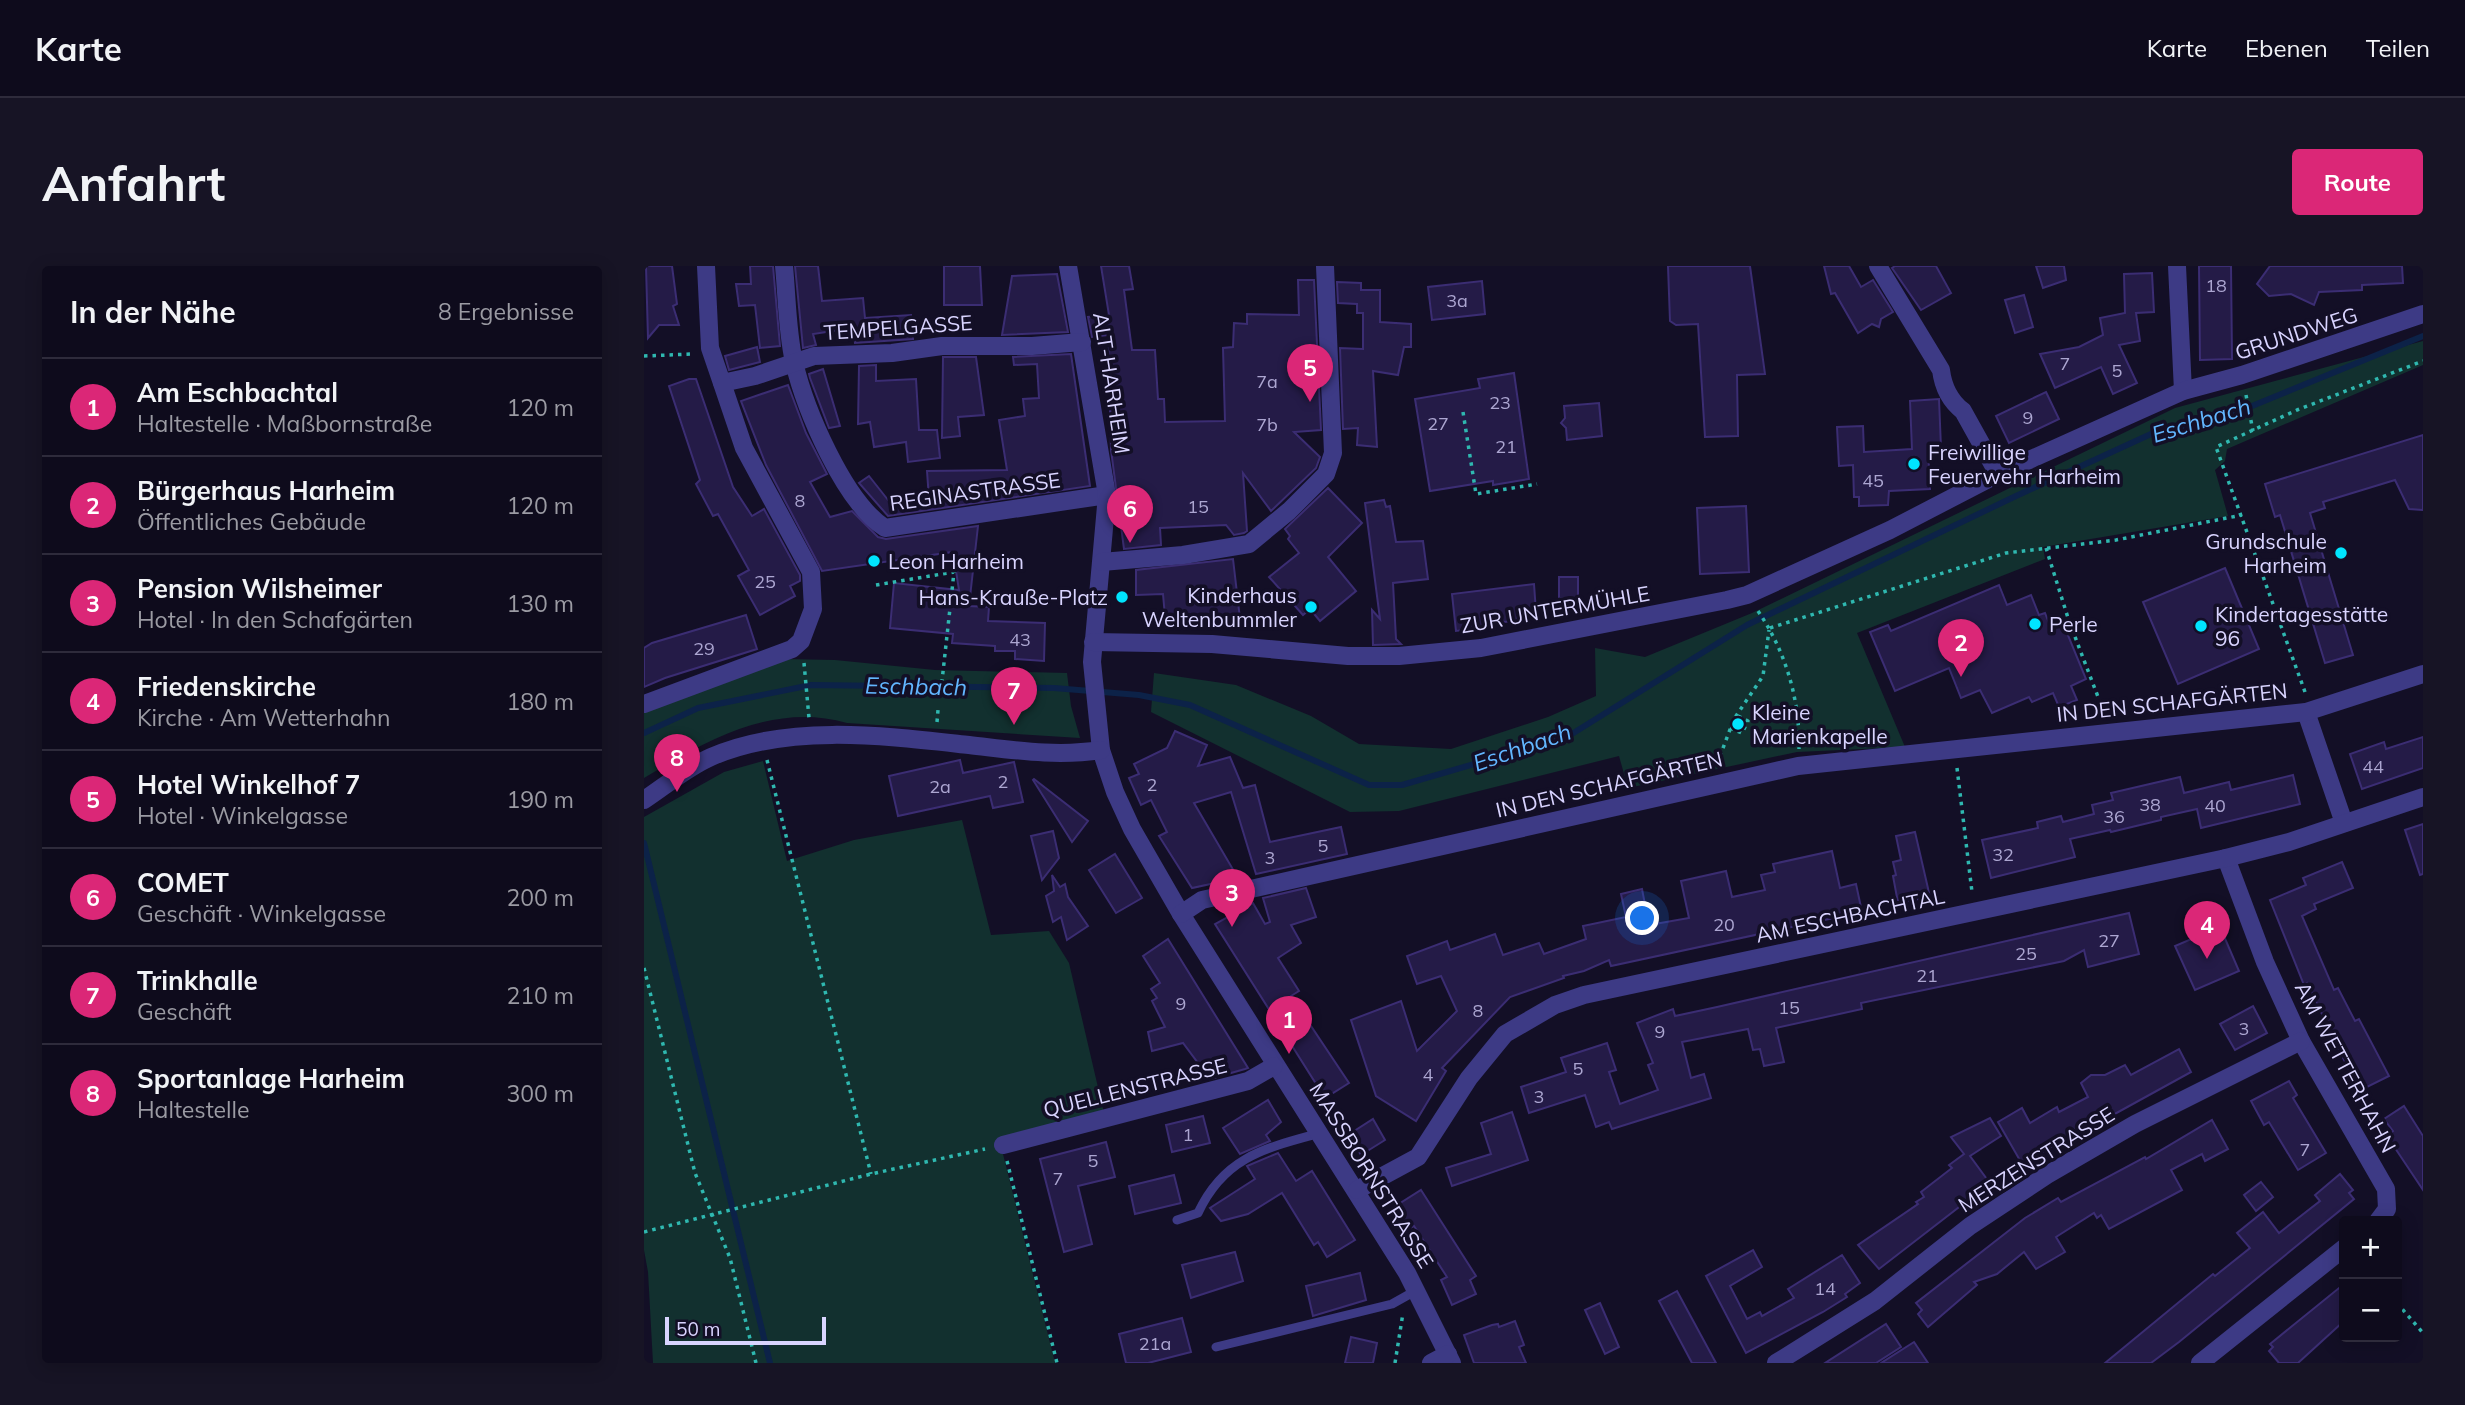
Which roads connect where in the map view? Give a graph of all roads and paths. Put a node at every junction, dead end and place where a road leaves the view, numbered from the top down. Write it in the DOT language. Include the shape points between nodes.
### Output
graph roads {
  1 [pos="706,266"];
  2 [pos="784,266"];
  3 [pos="1068,266"];
  4 [pos="1325,266"];
  5 [pos="1878,266"];
  6 [pos="2177,266"];
  7 [pos="2423,314"];
  8 [pos="1082,342"];
  9 [pos="710,348"];
  10 [pos="644,356"];
  11 [pos="2423,361"];
  12 [pos="794,362"];
  13 [pos="2242,375"];
  14 [pos="722,383"];
  15 [pos="2183,391"];
  16 [pos="1463,412"];
  17 [pos="2253,430"];
  18 [pos="1998,474"];
  19 [pos="1536,484"];
  20 [pos="1107,495"];
  21 [pos="2242,516"];
  22 [pos="2046,548"];
  23 [pos="1102,562"];
  24 [pos="876,585"];
  25 [pos="2069,621"];
  26 [pos="1770,628"];
  27 [pos="2072,629"];
  28 [pos="1093,642"];
  29 [pos="2423,674"];
  30 [pos="805,675"];
  31 [pos="942,681"];
  32 [pos="808,701"];
  33 [pos="644,704"];
  34 [pos="2306,712"];
  35 [pos="1736,715"];
  36 [pos="1097,718"];
  37 [pos="1730,728"];
  38 [pos="2111,732"];
  39 [pos="762,741"];
  40 [pos="1955,748"];
  41 [pos="1101,750"];
  42 [pos="1798,766"];
  43 [pos="1712,784"];
  44 [pos="2423,797"];
  45 [pos="644,800"];
  46 [pos="2344,823"];
  47 [pos="2226,858"];
  48 [pos="1974,912"];
  49 [pos="1181,914"];
  50 [pos="644,968"];
  51 [pos="2301,1041"];
  52 [pos="1274,1066"];
  53 [pos="1320,1133"];
  54 [pos="1003,1144"];
  55 [pos="871,1174"];
  56 [pos="1357,1189"];
  57 [pos="715,1216"];
  58 [pos="2382,1216"];
  59 [pos="1177,1220"];
  60 [pos="644,1232"];
  61 [pos="2339,1252"];
  62 [pos="1417,1290"];
  63 [pos="2402,1309"];
  64 [pos="2423,1333"];
  65 [pos="1216,1348"];
  66 [pos="1450,1359"];
  67 [pos="756,1363"];
  68 [pos="1057,1363"];
  69 [pos="1431,1363"];
  70 [pos="1776,1363"];
  71 [pos="2200,1363"];
  1 -- 9 [label="street"];
  2 -- 12 [label="street, REGINASTRASSE"];
  3 -- 8 [label="street, ALT-HARHEIM"];
  4 -- 23 [label="street" via="1333,453 1326,474 1249,544"];
  5 -- 18 [label="street"];
  6 -- 15 [label="street"];
  7 -- 13 [label="street, GRUNDWEG"];
  8 -- 12 [label="street, TEMPELGASSE" via="942,346 814,356"];
  8 -- 20 [label="street, ALT-HARHEIM"];
  9 -- 10 [label="path" via="698,353"];
  9 -- 14 [label="street"];
  11 -- 17 [label="path"];
  12 -- 14 [label="street, TEMPELGASSE"];
  12 -- 20 [label="street, REGINASTRASSE" via="812,413 857,502 885,528"];
  13 -- 15 [label="street, GRUNDWEG"];
  13 -- 17 [label="path"];
  14 -- 33 [label="street" via="744,448 811,572 813,609 801,640 792,649"];
  15 -- 18 [label="street, GRUNDWEG"];
  16 -- 19 [label="path" via="1476,494"];
  17 -- 21 [label="path" via="2216,447"];
  18 -- 28 [label="street, ZUR UNTERMÜHLE" via="1890,530 1747,595 1481,648 1348,656 1212,644"];
  20 -- 23 [label="street, ALT-HARHEIM"];
  21 -- 22 [label="path"];
  21 -- 34 [label="path" via="2304,685"];
  22 -- 25 [label="path"];
  22 -- 26 [label="path" via="2006,553"];
  23 -- 28 [label="street, ALT-HARHEIM"];
  24 -- 31 [label="path" via="954,572"];
  26 -- 35 [label="path" via="1763,676"];
  26 -- 42 [label="path" via="1786,664 1799,721"];
  27 -- 38 [label="path"];
  28 -- 36 [label="street, ALT-HARHEIM"];
  29 -- 34 [label="street, IN DEN SCHAFGÄRTEN"];
  30 -- 32 [label="path"];
  34 -- 38 [label="street, IN DEN SCHAFGÄRTEN"];
  34 -- 46 [label="street, IN DEN SCHAFGÄRTEN"];
  35 -- 37 [label="path"];
  35 -- 37 [label="path" via="1748,721 1742,733"];
  36 -- 41 [label="street, MASSBORNSTRASSE"];
  37 -- 43 [label="path"];
  38 -- 40 [label="street, IN DEN SCHAFGÄRTEN"];
  39 -- 41 [label="street" via="811,737 921,740 1068,755"];
  39 -- 45 [label="street" via="710,757"];
  39 -- 55 [label="path"];
  40 -- 42 [label="street, IN DEN SCHAFGÄRTEN"];
  40 -- 48 [label="path"];
  41 -- 49 [label="street, MASSBORNSTRASSE" via="1132,828"];
  42 -- 43 [label="street, IN DEN SCHAFGÄRTEN"];
  43 -- 49 [label="street, IN DEN SCHAFGÄRTEN" via="1202,900"];
  44 -- 46 [label="street, AM ESCHBACHTAL"];
  46 -- 47 [label="street, AM ESCHBACHTAL"];
  47 -- 48 [label="street, AM ESCHBACHTAL"];
  47 -- 51 [label="street, AM WETTERHAHN"];
  48 -- 56 [label="street, AM ESCHBACHTAL" via="1555,1005 1505,1034 1418,1157"];
  49 -- 52 [label="street, MASSBORNSTRASSE"];
  50 -- 57 [label="path" via="695,1173"];
  51 -- 58 [label="street, AM WETTERHAHN" via="2386,1189 2389,1200"];
  51 -- 70 [label="street, MERZENSTRASSE" via="2135,1125 2037,1181 1969,1226 1875,1301"];
  52 -- 53 [label="street, MASSBORNSTRASSE"];
  52 -- 54 [label="street, QUELLENSTRASSE" via="1248,1082"];
  53 -- 56 [label="street, MASSBORNSTRASSE"];
  53 -- 59 [label="lane" via="1259,1150 1220,1176 1198,1213"];
  54 -- 55 [label="path"];
  54 -- 68 [label="path"];
  55 -- 57 [label="path"];
  56 -- 62 [label="street, MASSBORNSTRASSE"];
  57 -- 60 [label="path"];
  57 -- 67 [label="path"];
  61 -- 71 [label="street"];
  62 -- 65 [label="lane" via="1392,1304"];
  62 -- 66 [label="street, MASSBORNSTRASSE"];
  63 -- 64 [label="path"];
  66 -- 69 [label="street"];
}
